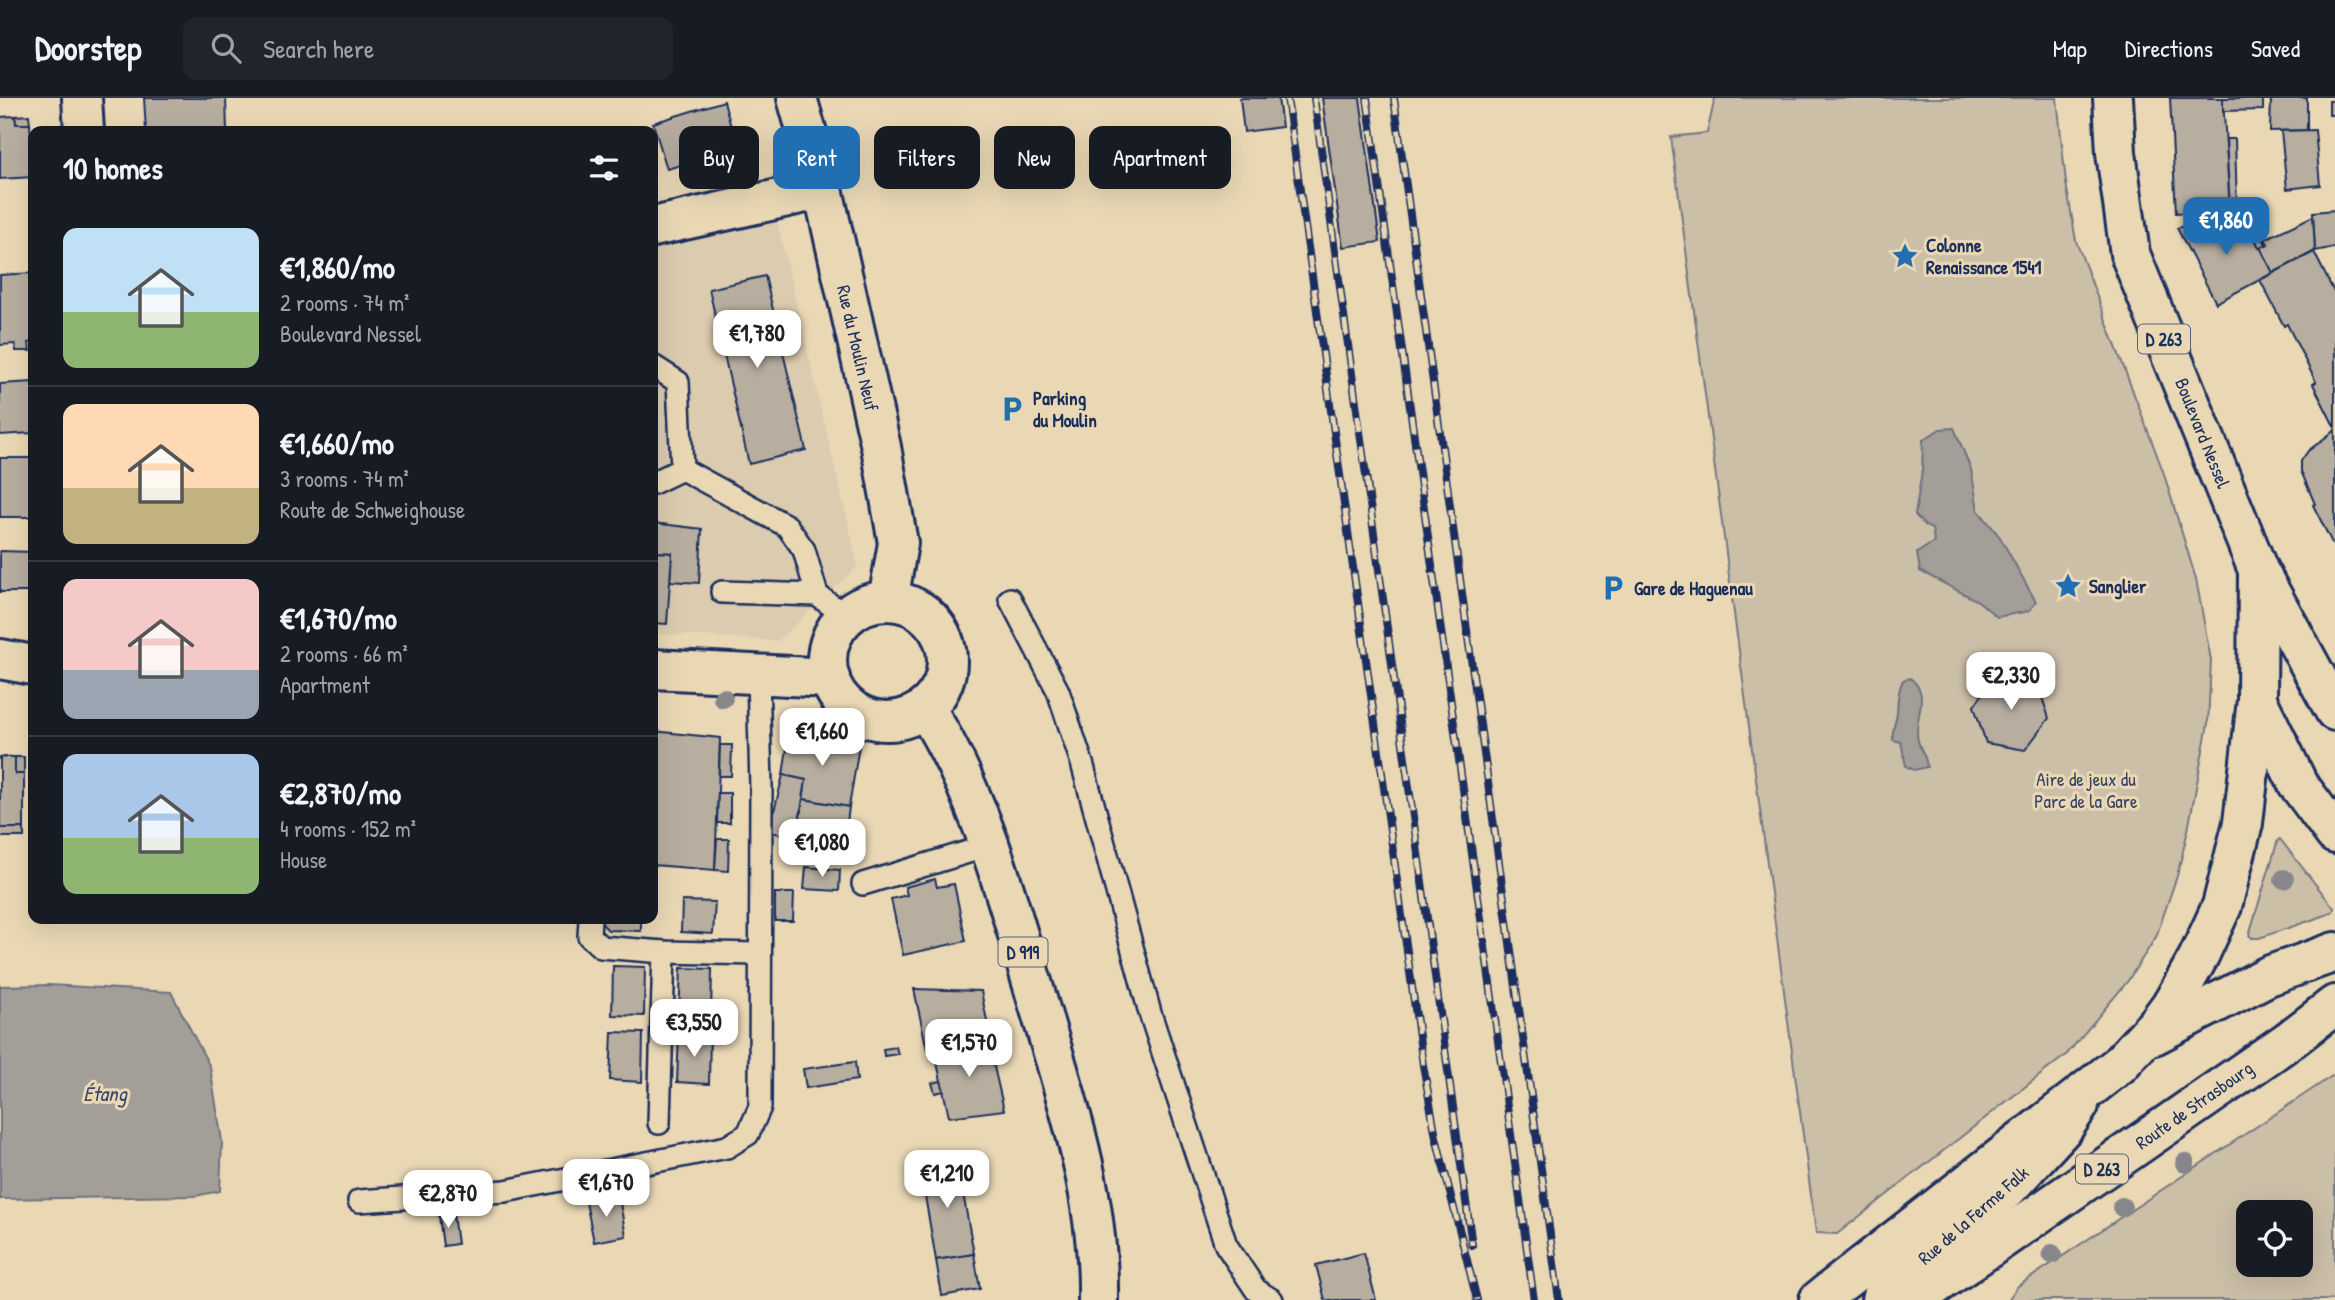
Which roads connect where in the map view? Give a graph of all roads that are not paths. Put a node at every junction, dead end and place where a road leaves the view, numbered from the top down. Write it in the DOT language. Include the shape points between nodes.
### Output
graph roads {
  1 [pos="82,98"];
  2 [pos="797,98"];
  3 [pos="2113,98"];
  4 [pos="84,126"];
  5 [pos="805,126"];
  6 [pos="823,189"];
  7 [pos="658,226"];
  8 [pos="658,369"];
  9 [pos="682,469"];
  10 [pos="658,481"];
  11 [pos="2258,570"];
  12 [pos="722,592"];
  13 [pos="817,595"];
  14 [pos="1010,599"];
  15 [pos="888,601"];
  16 [pos="847,617"];
  17 [pos="0,659"];
  18 [pos="28,664"];
  19 [pos="658,669"];
  20 [pos="758,676"];
  21 [pos="830,678"];
  22 [pos="2257,701"];
  23 [pos="925,708"];
  24 [pos="2335,711"];
  25 [pos="2335,834"];
  26 [pos="991,845"];
  27 [pos="863,884"];
  28 [pos="590,924"];
  29 [pos="664,952"];
  30 [pos="2335,952"];
  31 [pos="759,954"];
  32 [pos="2335,1005"];
  33 [pos="2140,1043"];
  34 [pos="2087,1092"];
  35 [pos="659,1123"];
  36 [pos="359,1201"];
  37 [pos="1098,1300"];
  38 [pos="1272,1300"];
  39 [pos="1819,1300"];
  40 [pos="1881,1300"];
  41 [pos="1914,1300"];
  1 -- 4 [label="main road"];
  2 -- 5 [label="main road, Rue du Moulin Neuf"];
  3 -- 11 [label="main road, Boulevard Nessel / D 263" via="2130,254"];
  6 -- 7 [label="main road"];
  6 -- 15 [label="main road, Rue du Moulin Neuf" via="898,543"];
  8 -- 9 [label="lane" via="678,382"];
  9 -- 10 [label="lane"];
  9 -- 13 [label="lane" via="787,526 804,550"];
  11 -- 22 [label="main road"];
  11 -- 24 [label="main road, Boulevard Nessel / D 263"];
  12 -- 13 [label="lane"];
  13 -- 16 [label="lane"];
  14 -- 38 [label="lane" via="1058,691 1150,1013 1226,1245 1256,1290"];
  15 -- 16 [label="main road" via="870,604"];
  15 -- 23 [label="main road" via="920,610 941,634 947,673"];
  16 -- 21 [label="main road" via="830,641"];
  17 -- 18 [label="main road"];
  19 -- 20 [label="main road"];
  20 -- 21 [label="main road"];
  20 -- 31 [label="lane"];
  21 -- 23 [label="main road" via="838,696 853,711 871,719 910,717"];
  22 -- 25 [label="main road" via="2298,784"];
  22 -- 33 [label="main road" via="2243,822 2222,906 2174,1001"];
  23 -- 26 [label="main road, D 919" via="958,768"];
  26 -- 27 [label="lane"];
  26 -- 37 [label="main road, D 919" via="1084,1165 1096,1242"];
  28 -- 29 [label="lane" via="589,936 601,947"];
  29 -- 31 [label="lane"];
  29 -- 35 [label="lane"];
  30 -- 33 [label="main road" via="2268,976"];
  31 -- 36 [label="lane" via="760,1107 748,1134 727,1147 505,1191"];
  32 -- 41 [label="main road, Route de Strasbourg / D 263"];
  33 -- 34 [label="main road"];
  34 -- 39 [label="main road"];
  34 -- 40 [label="main road, Rue de la Ferme Falk" via="2064,1127 2007,1189 1884,1289"];
}
